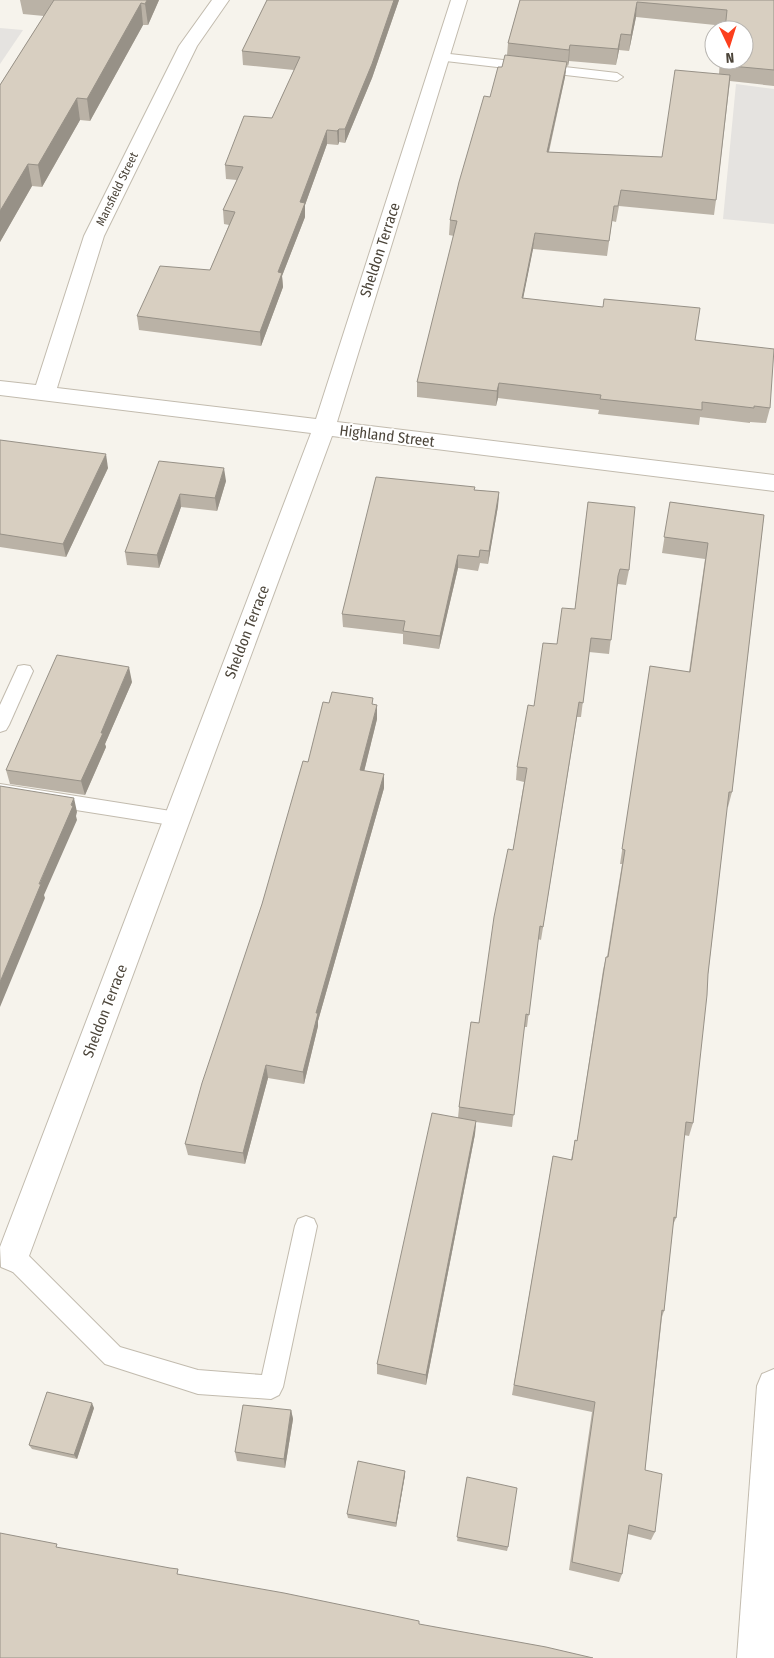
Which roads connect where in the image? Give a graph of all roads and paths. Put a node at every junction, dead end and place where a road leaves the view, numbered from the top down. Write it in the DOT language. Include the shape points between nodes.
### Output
graph roads {
  1 [pos="220,0"];
  2 [pos="459,0"];
  3 [pos="441,57"];
  4 [pos="617,77"];
  5 [pos="0,388"];
  6 [pos="44,393"];
  7 [pos="324,428"];
  8 [pos="774,483"];
  9 [pos="24,671"];
  10 [pos="0,725"];
  11 [pos="0,791"];
  12 [pos="177,820"];
  13 [pos="306,1226"];
  14 [pos="13,1256"];
  15 [pos="774,1386"];
  16 [pos="756,1658"];
  1 -- 6 [label="street, Mansfield Street" via="176,68 94,236"];
  2 -- 3 [label="street, Sheldon Terrace"];
  3 -- 4 [label="lane"];
  3 -- 7 [label="street, Sheldon Terrace"];
  5 -- 6 [label="street, Highland Street"];
  6 -- 7 [label="street, Highland Street"];
  7 -- 8 [label="street, Highland Street"];
  7 -- 12 [label="street, Sheldon Terrace"];
  9 -- 10 [label="lane"];
  11 -- 12 [label="lane"];
  12 -- 14 [label="street, Sheldon Terrace"];
  13 -- 14 [label="lane" via="271,1387 198,1382 114,1356"];
  15 -- 16 [label="street"];
}
